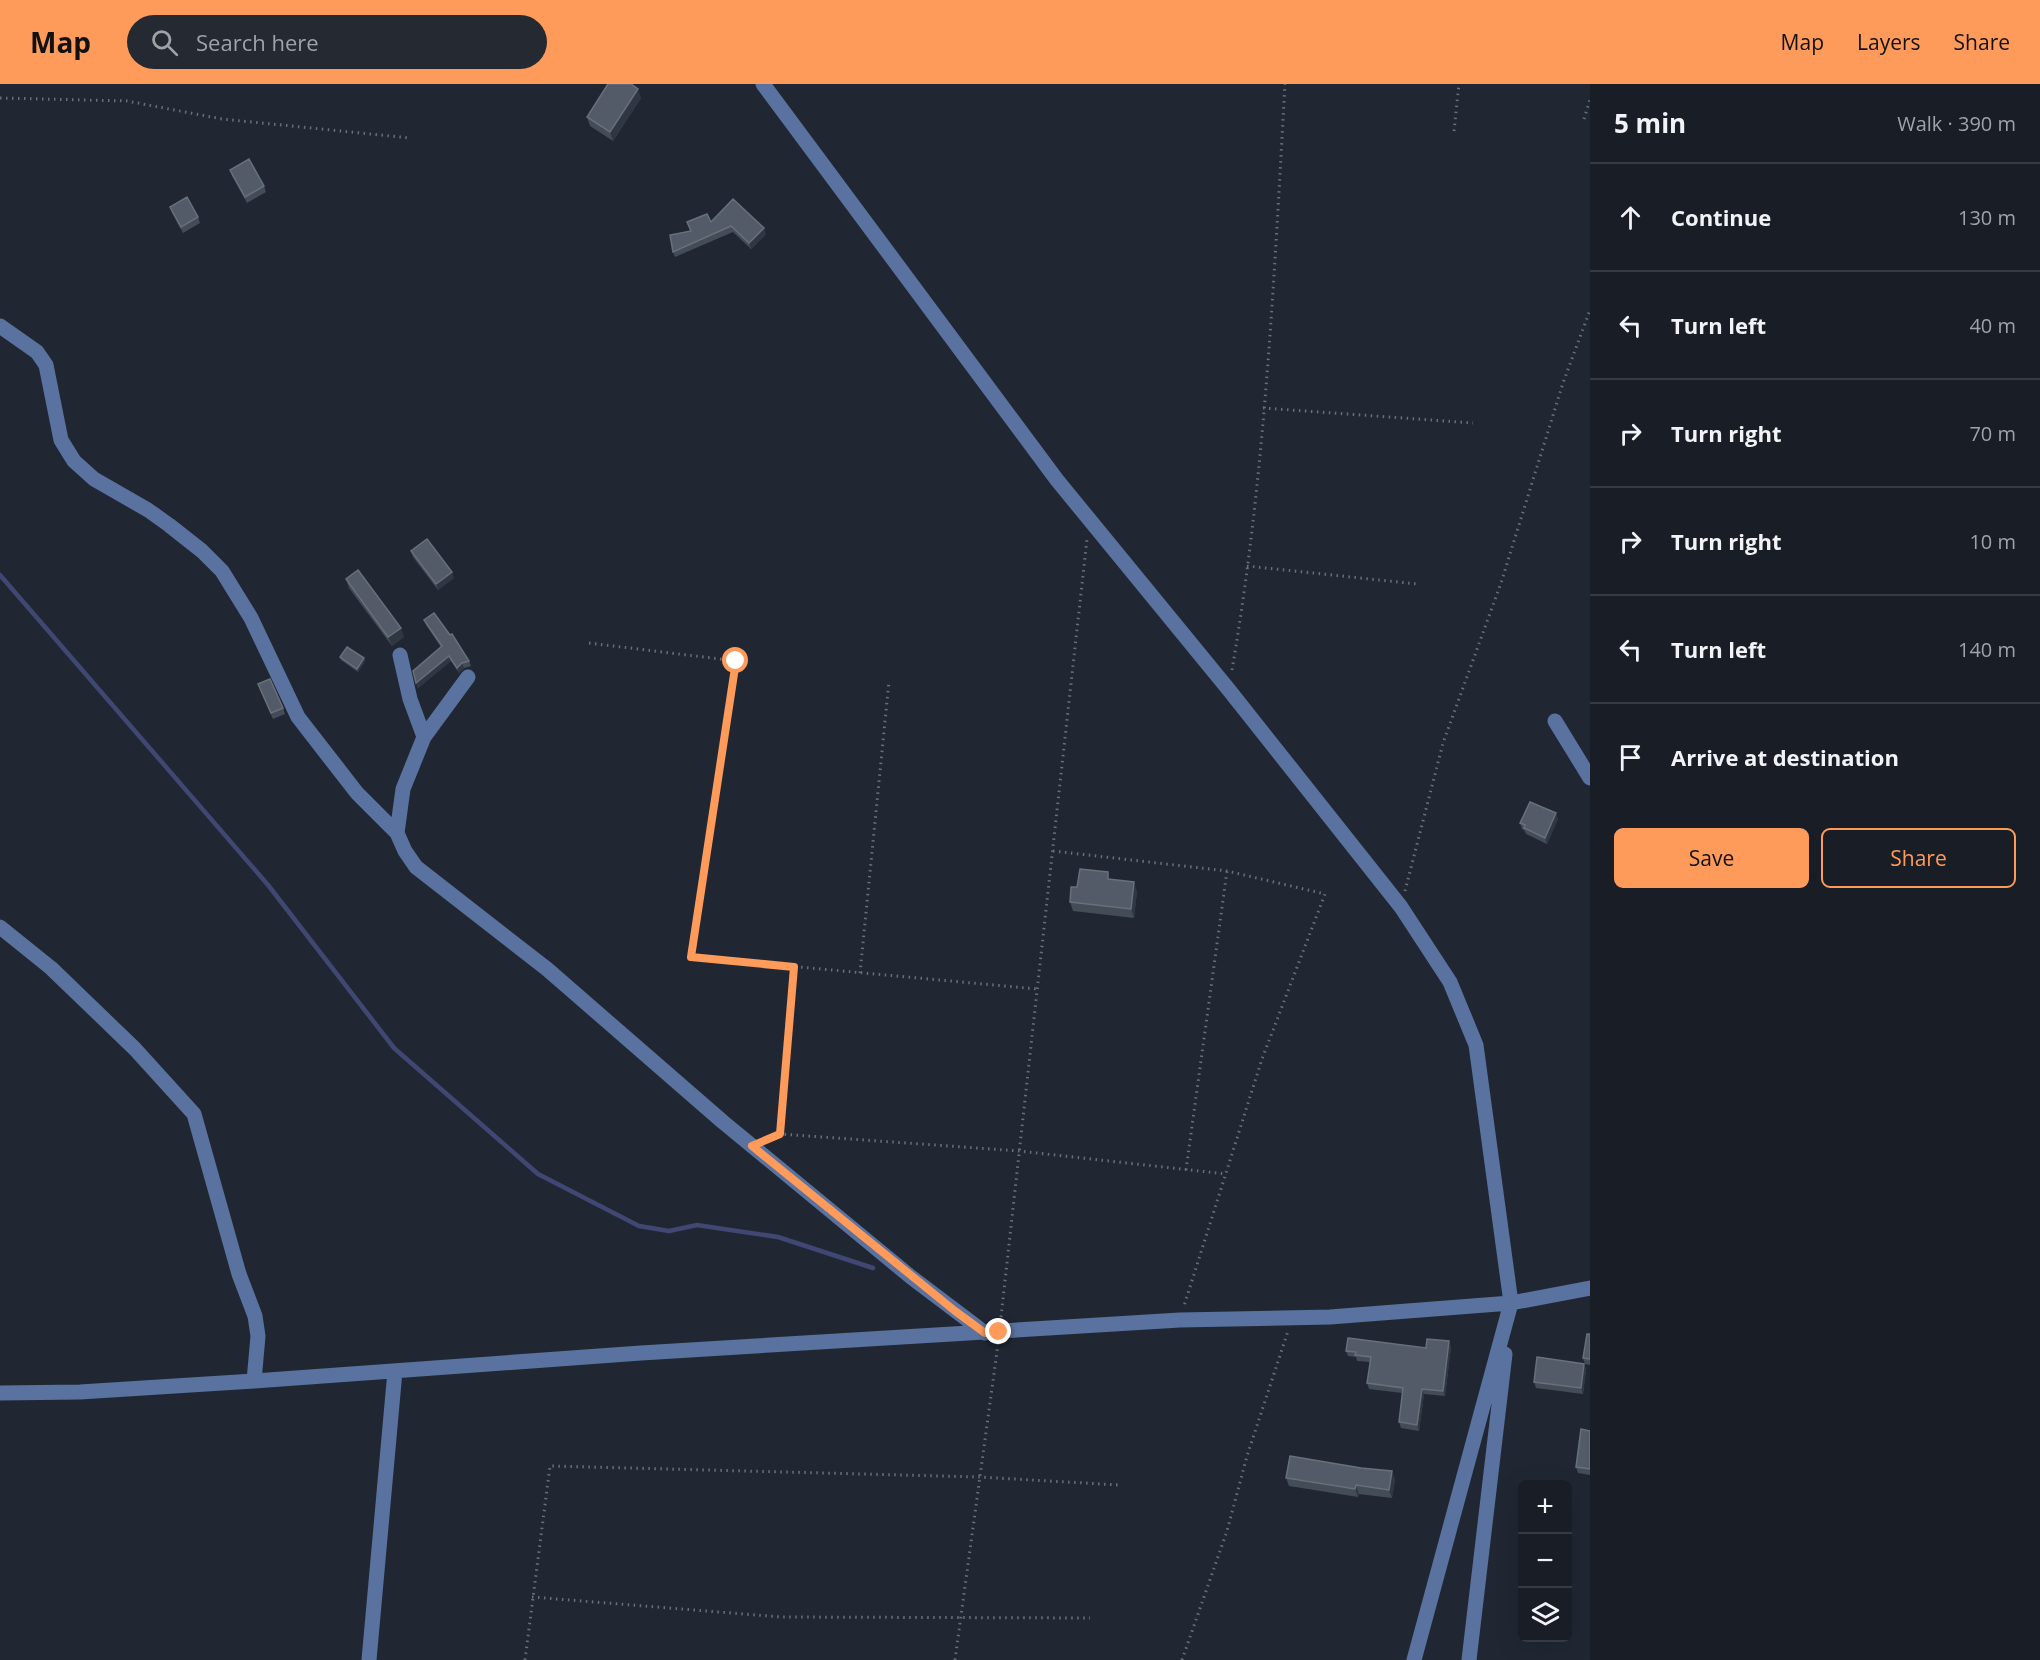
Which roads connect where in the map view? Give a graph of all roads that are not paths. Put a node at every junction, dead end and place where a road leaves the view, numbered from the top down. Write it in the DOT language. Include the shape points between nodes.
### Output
graph roads {
  1 [pos="763,84"];
  2 [pos="0,326"];
  3 [pos="400,655"];
  4 [pos="468,676"];
  5 [pos="1556,721"];
  6 [pos="424,737"];
  7 [pos="1590,778"];
  8 [pos="397,833"];
  9 [pos="0,927"];
  10 [pos="1590,1288"];
  11 [pos="1511,1303"];
  12 [pos="992,1333"];
  13 [pos="395,1371"];
  14 [pos="254,1381"];
  15 [pos="0,1393"];
  16 [pos="369,1660"];
  17 [pos="1414,1660"];
  18 [pos="1468,1660"];
  1 -- 11 [label="street" via="1050,471 1401,907 1450,982 1476,1045"];
  2 -- 8 [label="street" via="37,352 46,365 61,440 74,461 94,479 169,525 222,571 251,618 298,717 357,793"];
  3 -- 6 [label="street"];
  4 -- 6 [label="street"];
  5 -- 7 [label="street"];
  6 -- 8 [label="street" via="403,789"];
  8 -- 12 [label="street" via="416,867 547,969 911,1277"];
  9 -- 14 [label="street" via="51,968 135,1049 194,1114 239,1274 255,1316 258,1336"];
  10 -- 11 [label="street"];
  11 -- 12 [label="street" via="1365,1315 1180,1320"];
  11 -- 17 [label="street"];
  11 -- 18 [label="street"];
  12 -- 13 [label="street"];
  13 -- 14 [label="street"];
  13 -- 16 [label="street"];
  14 -- 15 [label="street"];
}
